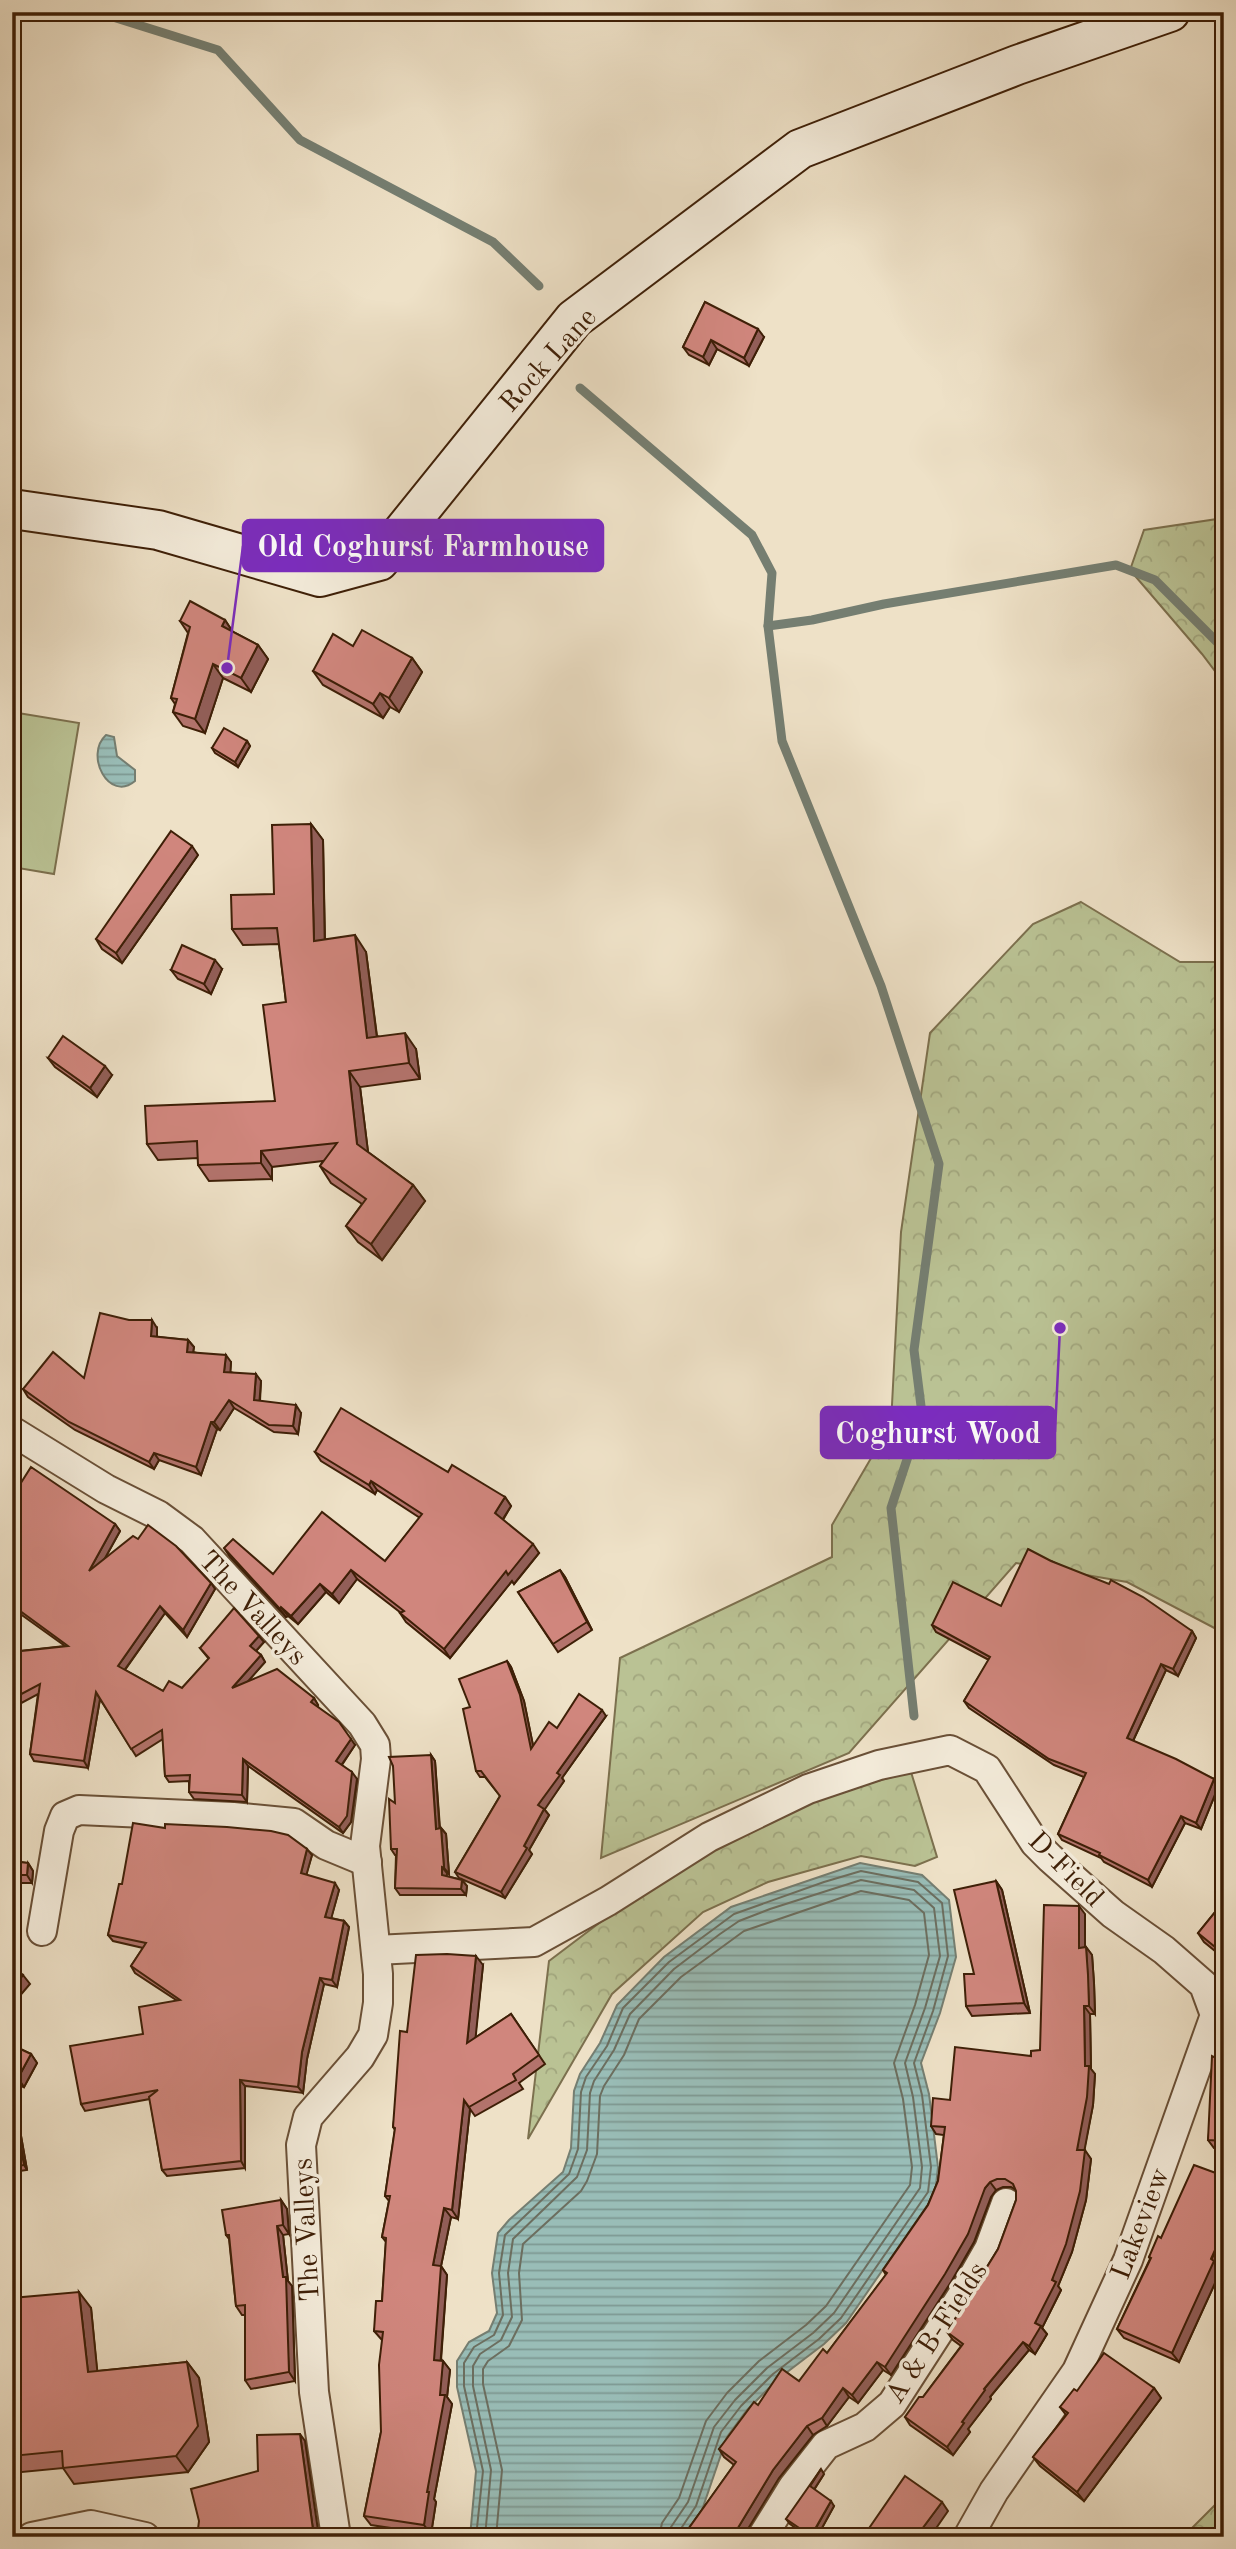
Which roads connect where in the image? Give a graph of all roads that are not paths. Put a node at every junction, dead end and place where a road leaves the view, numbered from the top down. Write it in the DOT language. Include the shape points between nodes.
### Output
graph roads {
  1 [pos="1170,12"];
  2 [pos="12,509"];
  3 [pos="12,1431"];
  4 [pos="367,1862"];
  5 [pos="42,1931"];
  6 [pos="376,1950"];
  7 [pos="1164,1950"];
  8 [pos="1006,2203"];
  9 [pos="32,2537"];
  10 [pos="145,2537"];
  11 [pos="336,2537"];
  12 [pos="762,2537"];
  13 [pos="968,2537"];
  1 -- 2 [label="street, Rock Lane" via="800,149 574,319 379,562 320,577 158,530"];
  3 -- 4 [label="street, The Valleys" via="158,1515 192,1540 362,1724 375,1745 376,1759"];
  4 -- 5 [label="street" via="326,1845 295,1823 79,1810 65,1816 59,1831"];
  4 -- 6 [label="street, The Valleys"];
  6 -- 7 [label="street, D-Field" via="534,1942 709,1838 808,1789 879,1765 950,1750 986,1769 1035,1843 1114,1914"];
  6 -- 11 [label="street, The Valleys" via="379,2003 373,2035 308,2117 301,2145 314,2392"];
  7 -- 13 [label="street, Lakeview" via="1204,1985 1215,2015 1128,2260 1077,2371 994,2491"];
  8 -- 12 [label="street, A & B-Fields" via="989,2249 892,2404 865,2427 826,2445"];
  9 -- 10 [label="street" via="91,2525"];
}
